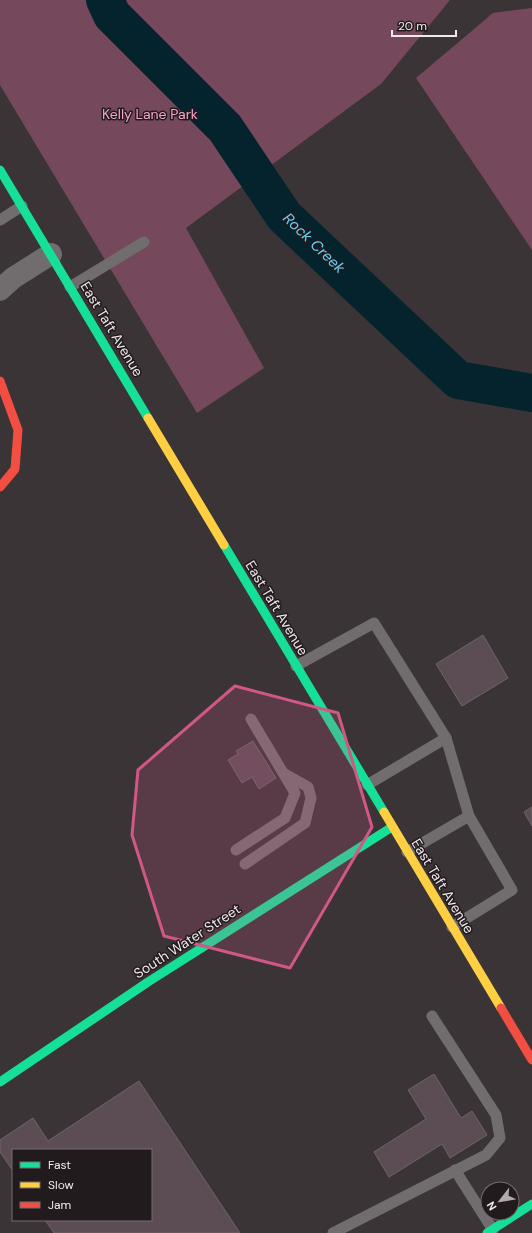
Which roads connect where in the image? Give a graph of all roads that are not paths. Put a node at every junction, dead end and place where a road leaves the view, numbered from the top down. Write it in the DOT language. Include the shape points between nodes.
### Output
graph roads {
  1 [pos="0,170"];
  2 [pos="22,206"];
  3 [pos="0,220"];
  4 [pos="144,242"];
  5 [pos="51,254"];
  6 [pos="70,287"];
  7 [pos="0,290"];
  8 [pos="0,381"];
  9 [pos="0,487"];
  10 [pos="296,666"];
  11 [pos="250,719"];
  12 [pos="446,738"];
  13 [pos="284,774"];
  14 [pos="367,785"];
  15 [pos="469,816"];
  16 [pos="392,827"];
  17 [pos="236,850"];
  18 [pos="407,852"];
  19 [pos="245,864"];
  20 [pos="452,927"];
  21 [pos="432,1016"];
  22 [pos="532,1060"];
  23 [pos="0,1082"];
  24 [pos="455,1170"];
  25 [pos="532,1204"];
  26 [pos="490,1231"];
  27 [pos="333,1233"];
  1 -- 2 [label="main road, East Taft Avenue"];
  2 -- 3 [label="lane"];
  2 -- 5 [label="main road, East Taft Avenue"];
  4 -- 6 [label="lane"];
  5 -- 6 [label="main road, East Taft Avenue"];
  5 -- 7 [label="street" via="13,278"];
  6 -- 10 [label="main road, East Taft Avenue"];
  8 -- 9 [label="main road" via="18,430 15,469"];
  10 -- 12 [label="lane" via="374,623"];
  10 -- 14 [label="main road, East Taft Avenue"];
  11 -- 13 [label="lane"];
  12 -- 14 [label="lane"];
  12 -- 15 [label="lane"];
  13 -- 17 [label="lane" via="295,792 285,818"];
  13 -- 19 [label="lane" via="308,788 311,798 305,824"];
  14 -- 16 [label="main road, East Taft Avenue"];
  15 -- 18 [label="lane"];
  15 -- 20 [label="lane" via="512,890"];
  16 -- 18 [label="main road, East Taft Avenue"];
  16 -- 23 [label="main road, South Water Street" via="148,982"];
  18 -- 20 [label="main road, East Taft Avenue"];
  20 -- 22 [label="main road, East Taft Avenue"];
  21 -- 24 [label="lane" via="496,1115 500,1138 486,1155"];
  24 -- 26 [label="lane"];
  24 -- 27 [label="lane"];
  25 -- 26 [label="main road"];
}
